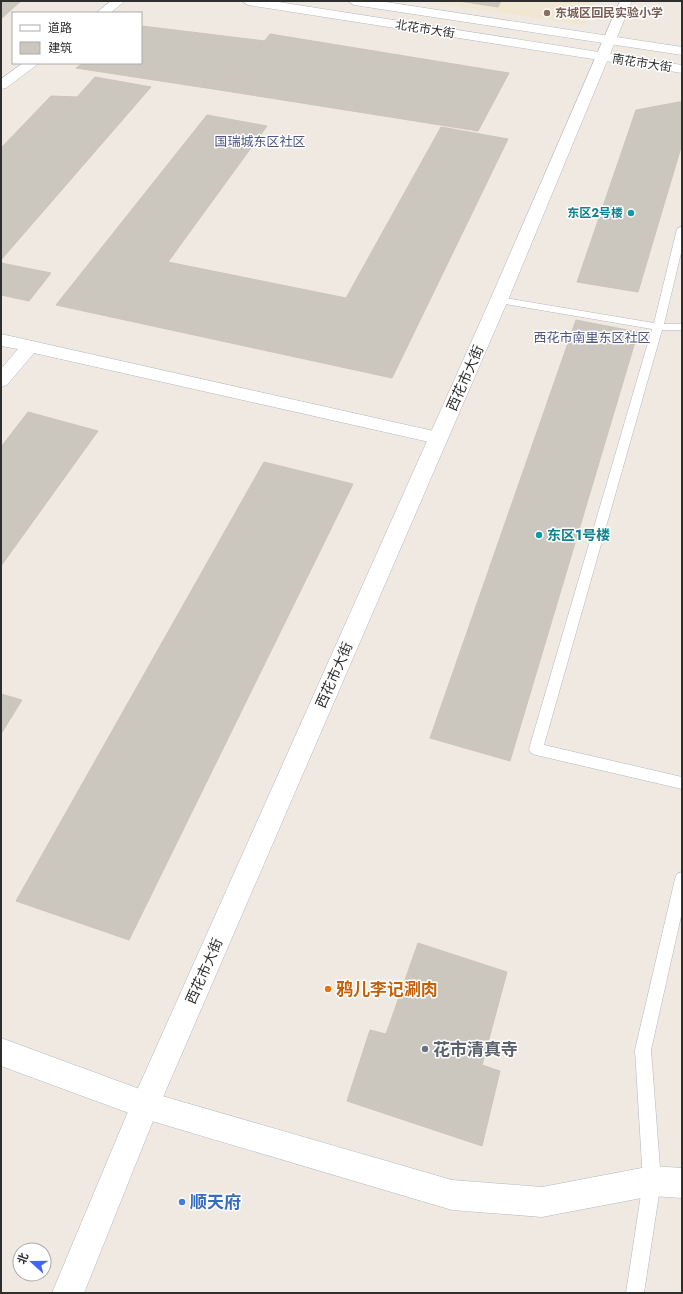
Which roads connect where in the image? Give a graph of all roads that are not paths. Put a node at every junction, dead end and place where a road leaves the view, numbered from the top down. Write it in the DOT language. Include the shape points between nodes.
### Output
graph roads {
  1 [pos="119,1"];
  2 [pos="248,1"];
  3 [pos="354,1"];
  4 [pos="626,1"];
  5 [pos="103,12"];
  6 [pos="605,48"];
  7 [pos="682,51"];
  8 [pos="31,64"];
  9 [pos="682,69"];
  10 [pos="1,85"];
  11 [pos="682,229"];
  12 [pos="499,300"];
  13 [pos="658,327"];
  14 [pos="682,327"];
  15 [pos="1,340"];
  16 [pos="29,347"];
  17 [pos="1,381"];
  18 [pos="438,438"];
  19 [pos="682,783"];
  20 [pos="682,879"];
  21 [pos="1,1052"];
  22 [pos="145,1105"];
  23 [pos="652,1181"];
  24 [pos="682,1183"];
  25 [pos="68,1293"];
  26 [pos="634,1293"];
  1 -- 5 [label="street"];
  2 -- 6 [label="street, 北花市大街"];
  3 -- 6 [label="street, 北花市大街"];
  4 -- 6 [label="street, 西花市大街"];
  6 -- 7 [label="street, 南花市大街"];
  6 -- 9 [label="street, 南花市大街"];
  6 -- 12 [label="street, 西花市大街"];
  8 -- 10 [label="street"];
  11 -- 13 [label="lane"];
  12 -- 13 [label="lane"];
  12 -- 18 [label="street, 西花市大街"];
  13 -- 14 [label="lane"];
  13 -- 19 [label="lane" via="536,749"];
  15 -- 16 [label="street"];
  16 -- 17 [label="street"];
  16 -- 18 [label="street"];
  18 -- 22 [label="street, 西花市大街"];
  20 -- 23 [label="lane" via="643,1050"];
  21 -- 22 [label="street"];
  22 -- 23 [label="street" via="452,1195 542,1202"];
  22 -- 25 [label="street, 西花市大街"];
  23 -- 24 [label="street"];
  23 -- 26 [label="lane"];
}
